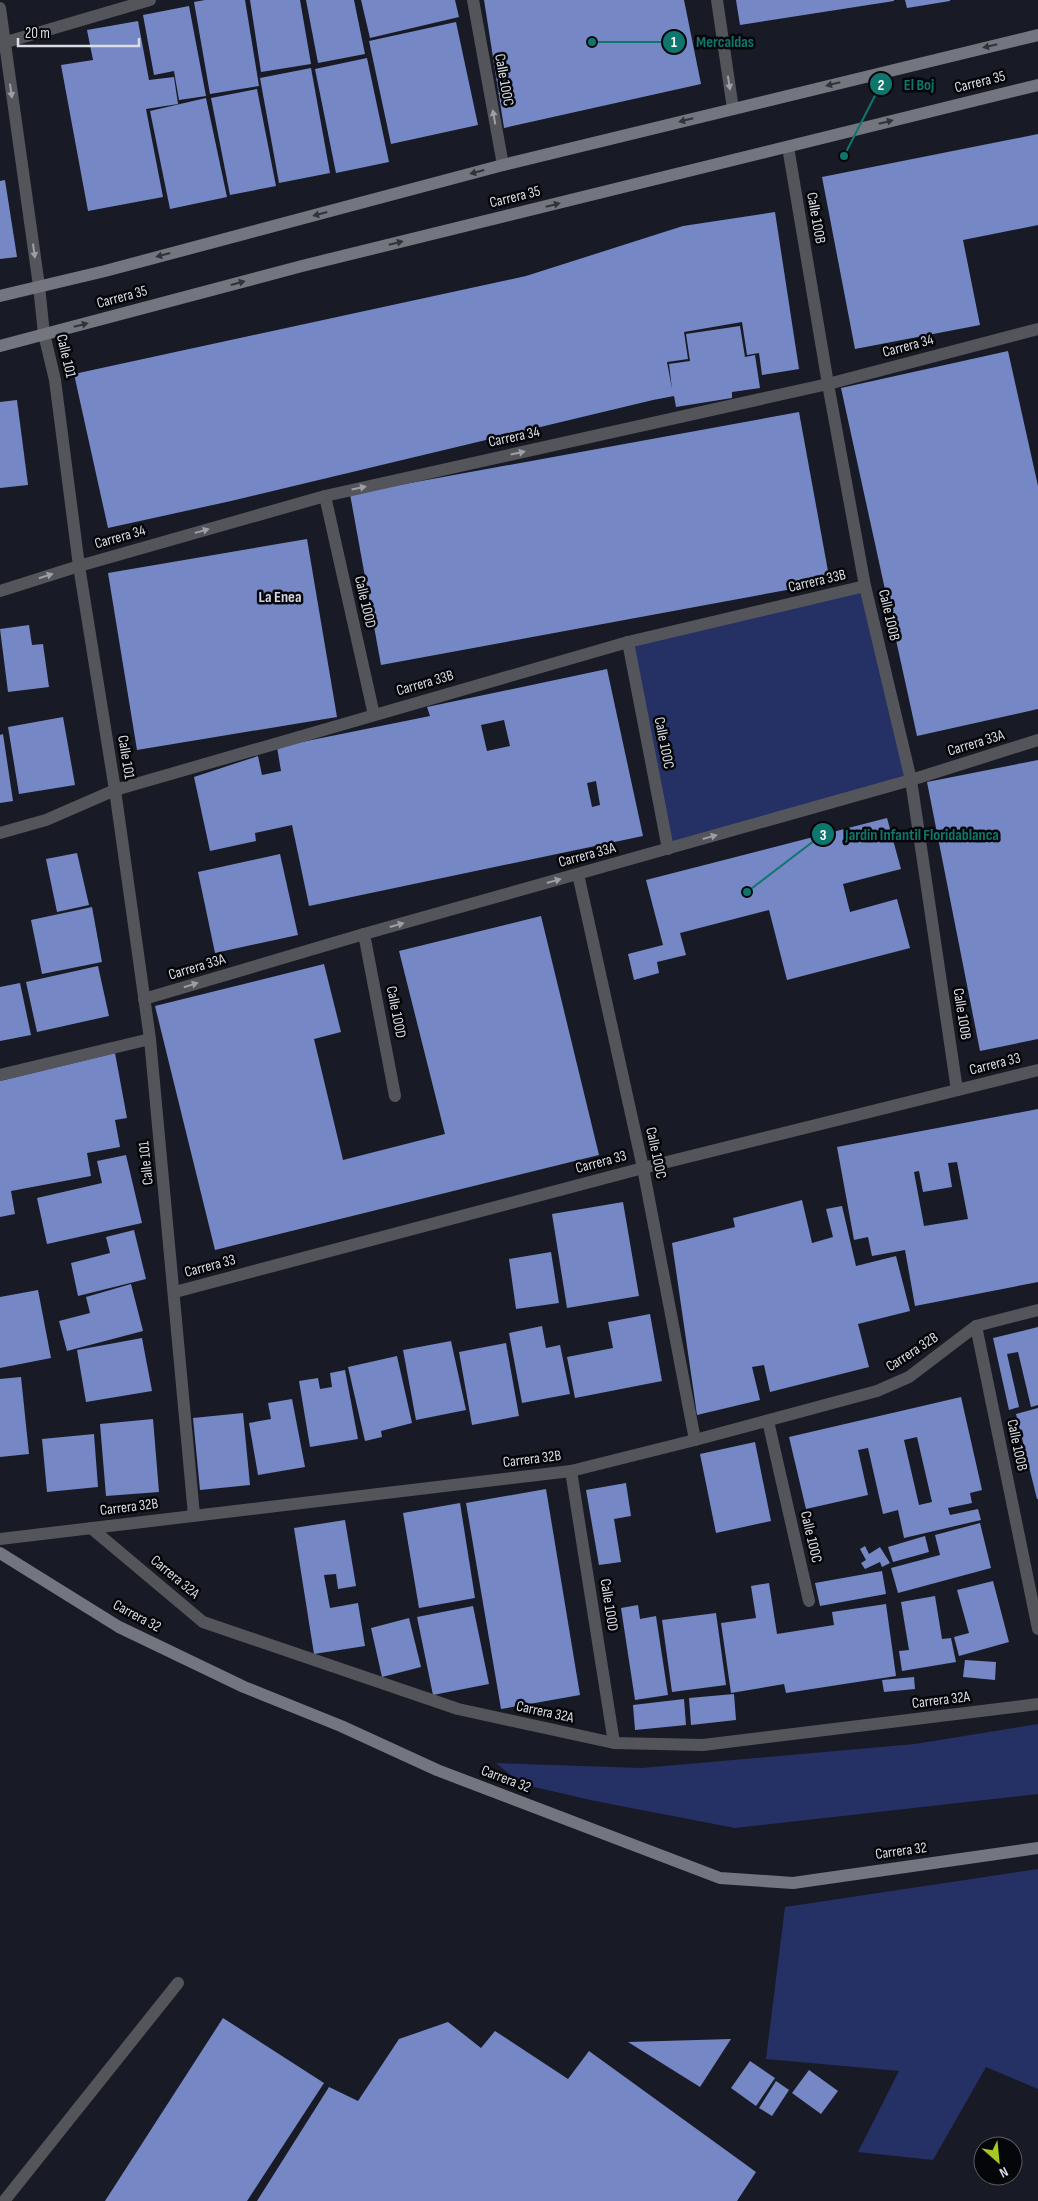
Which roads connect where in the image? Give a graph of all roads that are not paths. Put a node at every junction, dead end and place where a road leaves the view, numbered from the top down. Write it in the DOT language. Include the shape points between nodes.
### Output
graph roads {
  1 [pos="150,0"];
  2 [pos="473,0"];
  3 [pos="717,0"];
  4 [pos="0,8"];
  5 [pos="1038,35"];
  6 [pos="4,43"];
  7 [pos="1038,85"];
  8 [pos="733,109"];
  9 [pos="788,147"];
  10 [pos="503,165"];
  11 [pos="39,286"];
  12 [pos="0,296"];
  13 [pos="1038,329"];
  14 [pos="44,334"];
  15 [pos="0,346"];
  16 [pos="828,384"];
  17 [pos="325,496"];
  18 [pos="79,566"];
  19 [pos="865,586"];
  20 [pos="0,591"];
  21 [pos="628,642"];
  22 [pos="374,715"];
  23 [pos="1038,740"];
  24 [pos="910,780"];
  25 [pos="115,790"];
  26 [pos="0,833"];
  27 [pos="668,849"];
  28 [pos="578,874"];
  29 [pos="364,934"];
  30 [pos="144,999"];
  31 [pos="150,1039"];
  32 [pos="1038,1070"];
  33 [pos="0,1075"];
  34 [pos="957,1090"];
  35 [pos="395,1096"];
  36 [pos="643,1168"];
  37 [pos="175,1292"];
  38 [pos="1038,1310"];
  39 [pos="976,1326"];
  40 [pos="768,1421"];
  41 [pos="695,1440"];
  42 [pos="571,1471"];
  43 [pos="194,1515"];
  44 [pos="91,1528"];
  45 [pos="0,1539"];
  46 [pos="0,1553"];
  47 [pos="809,1601"];
  48 [pos="1038,1629"];
  49 [pos="1038,1704"];
  50 [pos="614,1743"];
  51 [pos="1038,1848"];
  52 [pos="178,1983"];
  53 [pos="4,2201"];
  1 -- 6 [label="street"];
  10 -- 2 [label="street, Calle 100C, one-way"];
  3 -- 8 [label="street, one-way"];
  4 -- 6 [label="street, Calle 101"];
  5 -- 8 [label="street, Carrera 35, one-way"];
  6 -- 11 [label="street, Calle 101, one-way"];
  9 -- 7 [label="street, Carrera 35, one-way"];
  8 -- 10 [label="street, Carrera 35, one-way"];
  14 -- 9 [label="street, Carrera 35, one-way" via="302,266"];
  9 -- 16 [label="street, Calle 100B"];
  10 -- 11 [label="street, Carrera 35, one-way"];
  11 -- 12 [label="street, Carrera 35"];
  11 -- 14 [label="street, Calle 101"];
  13 -- 16 [label="street, Carrera 34"];
  14 -- 15 [label="street, Carrera 35"];
  14 -- 18 [label="street, Calle 101" via="55,380"];
  17 -- 16 [label="street, Carrera 34, one-way"];
  16 -- 19 [label="street, Calle 100B"];
  18 -- 17 [label="street, Carrera 34, one-way"];
  17 -- 22 [label="street, Calle 100D"];
  20 -- 18 [label="street, Carrera 34, one-way"];
  18 -- 25 [label="street, Calle 101"];
  19 -- 21 [label="street, Carrera 33B"];
  19 -- 24 [label="street, Calle 100B"];
  21 -- 22 [label="street, Carrera 33B"];
  21 -- 27 [label="street, Calle 100C"];
  22 -- 25 [label="street, Carrera 33B"];
  23 -- 24 [label="street, Carrera 33A"];
  27 -- 24 [label="street, Carrera 33A, one-way"];
  24 -- 34 [label="street, Calle 100B"];
  25 -- 26 [label="street, Carrera 33B" via="46,820"];
  25 -- 30 [label="street, Calle 101"];
  27 -- 28 [label="street, Carrera 33A"];
  29 -- 28 [label="street, Carrera 33A, one-way"];
  28 -- 36 [label="street, Calle 100C"];
  30 -- 29 [label="street, Carrera 33A, one-way"];
  29 -- 35 [label="street, Calle 100D"];
  30 -- 31 [label="street, Calle 101"];
  31 -- 33 [label="street"];
  31 -- 37 [label="street, Calle 101"];
  32 -- 34 [label="street, Carrera 33"];
  34 -- 36 [label="street, Carrera 33"];
  36 -- 37 [label="street, Carrera 33"];
  36 -- 41 [label="street, Calle 100C"];
  37 -- 43 [label="street, Calle 101"];
  38 -- 39 [label="street, Carrera 32B"];
  39 -- 40 [label="street, Carrera 32B" via="909,1377 877,1391"];
  39 -- 48 [label="street, Calle 100B"];
  40 -- 41 [label="street, Carrera 32B"];
  40 -- 47 [label="street, Calle 100C"];
  41 -- 42 [label="street, Carrera 32B"];
  42 -- 43 [label="street, Carrera 32B"];
  42 -- 50 [label="street, Calle 100D"];
  43 -- 44 [label="street, Carrera 32B"];
  44 -- 45 [label="street, Carrera 32B"];
  44 -- 50 [label="street, Carrera 32A" via="203,1622 458,1710"];
  46 -- 51 [label="street, Carrera 32" via="119,1627 244,1687 342,1726 437,1770 720,1878 793,1883"];
  49 -- 50 [label="street, Carrera 32A" via="703,1746"];
  52 -- 53 [label="street"];
}
